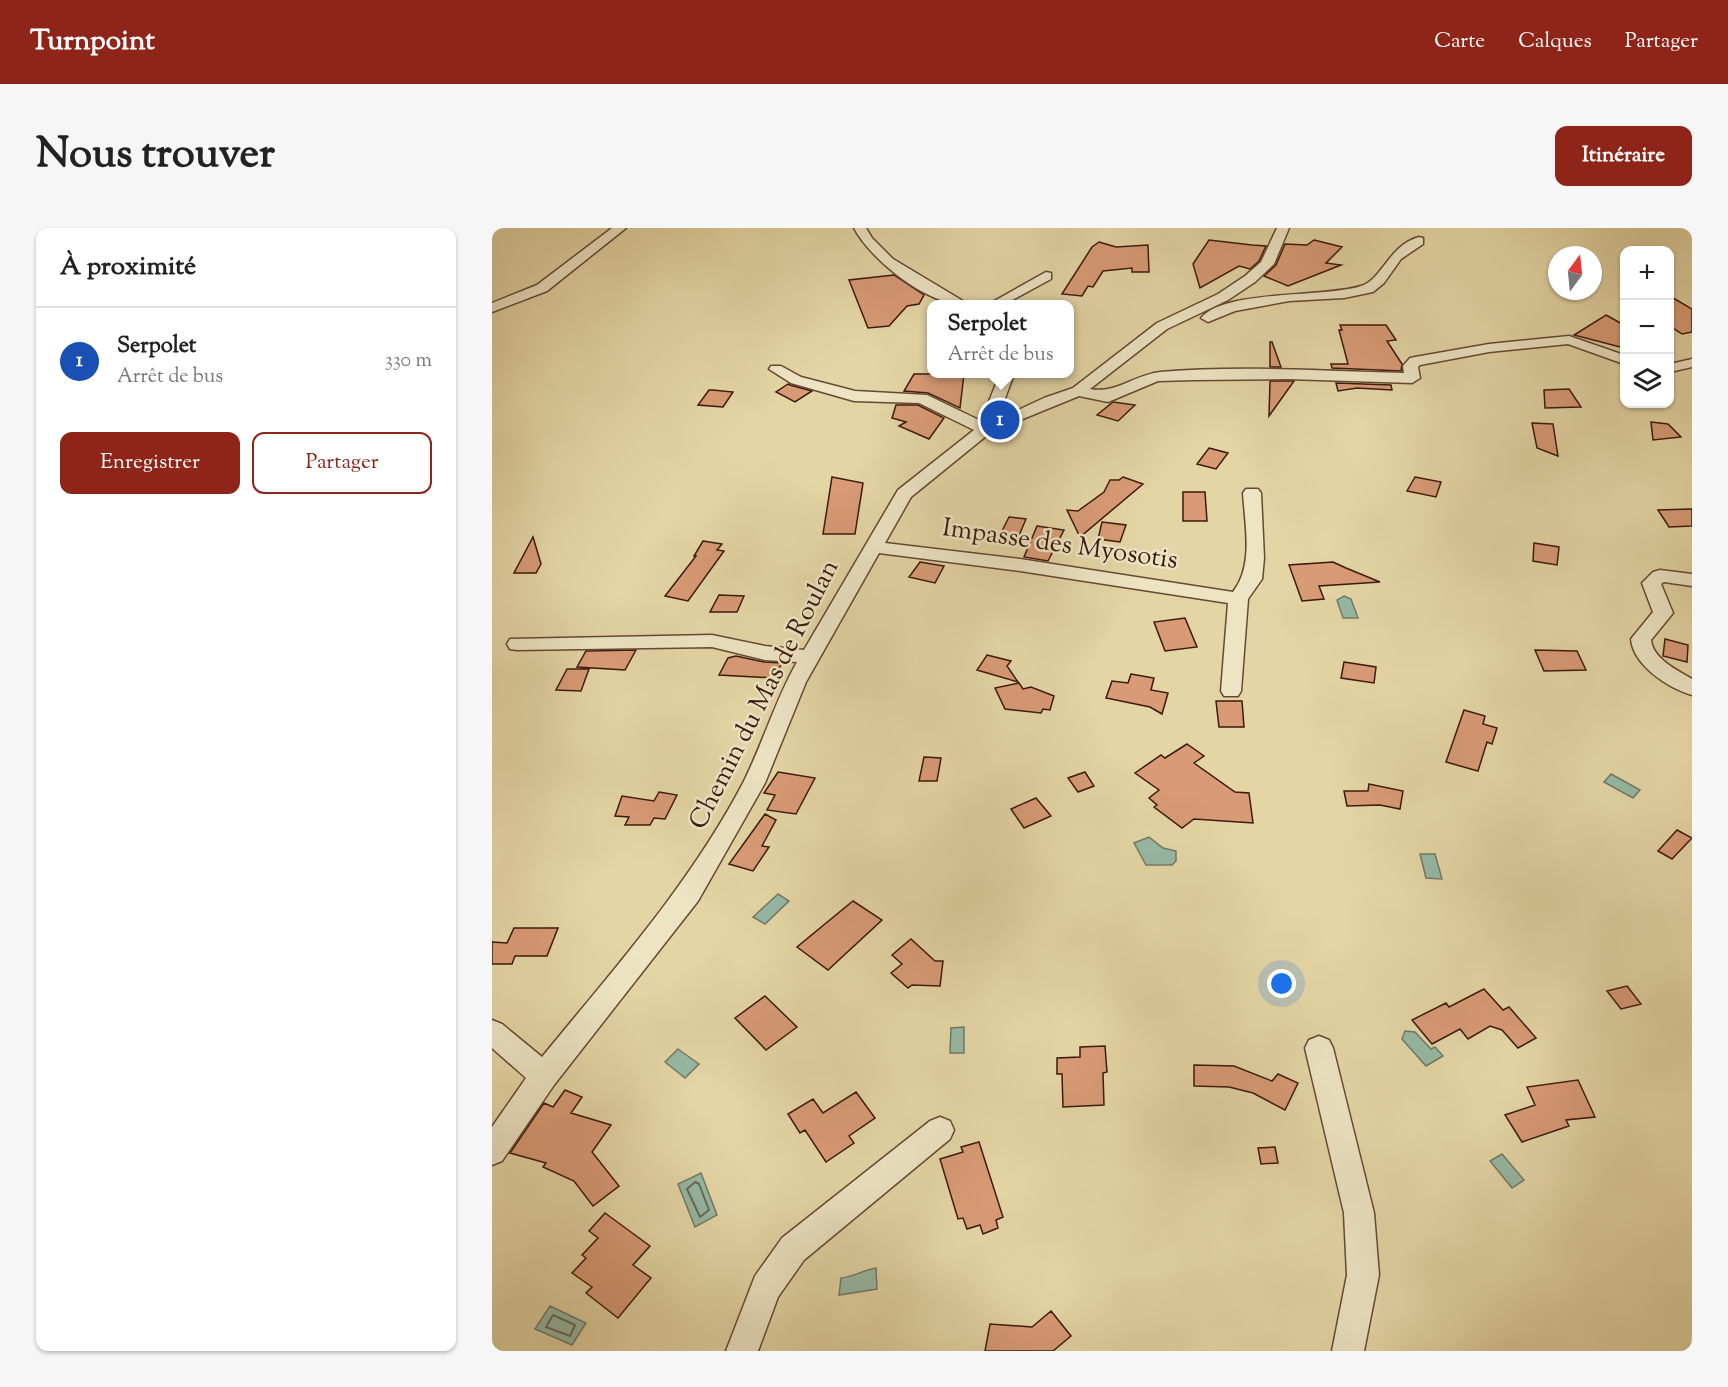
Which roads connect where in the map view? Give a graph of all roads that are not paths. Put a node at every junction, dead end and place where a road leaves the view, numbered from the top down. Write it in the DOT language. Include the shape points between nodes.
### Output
graph roads {
  1 [pos="620,228"];
  2 [pos="860,228"];
  3 [pos="1283,228"];
  4 [pos="1419,241"];
  5 [pos="1046,276"];
  6 [pos="951,300"];
  7 [pos="1003,300"];
  8 [pos="492,308"];
  9 [pos="1162,326"];
  10 [pos="1620,359"];
  11 [pos="1692,363"];
  12 [pos="1674,367"];
  13 [pos="776,369"];
  14 [pos="1005,378"];
  15 [pos="1078,391"];
  16 [pos="985,429"];
  17 [pos="1251,493"];
  18 [pos="873,547"];
  19 [pos="1692,580"];
  20 [pos="1238,599"];
  21 [pos="517,644"];
  22 [pos="810,657"];
  23 [pos="1692,688"];
  24 [pos="1231,691"];
  25 [pos="492,1032"];
  26 [pos="1319,1048"];
  27 [pos="544,1076"];
  28 [pos="940,1130"];
  29 [pos="492,1151"];
  30 [pos="742,1351"];
  31 [pos="1348,1351"];
  1 -- 8 [label="street" via="542,288"];
  2 -- 6 [label="street" via="865,241 925,289"];
  3 -- 9 [label="street, Chemin du Mas de Roulan" via="1267,264 1250,279 1223,297"];
  4 -- 9 [label="street" via="1396,256 1368,289 1289,297 1231,308 1203,320"];
  5 -- 7 [label="street"];
  9 -- 15 [label="street, Chemin du Mas de Roulan"];
  10 -- 15 [label="street" via="1569,340 1415,361 1410,366 1412,378 1194,375 1157,377 1108,397"];
  11 -- 12 [label="street"];
  13 -- 16 [label="street" via="796,380 854,396 922,398"];
  14 -- 16 [label="street"];
  15 -- 16 [label="street, Chemin du Mas de Roulan"];
  16 -- 18 [label="street, Chemin du Mas de Roulan" via="904,494"];
  17 -- 20 [label="street" via="1253,579"];
  18 -- 20 [label="street, Impasse des Myosotis"];
  18 -- 22 [label="street, Chemin du Mas de Roulan"];
  19 -- 23 [label="street" via="1660,576 1651,583 1663,613 1641,639 1642,649 1663,670"];
  20 -- 24 [label="street"];
  21 -- 22 [label="street" via="712,641 765,653"];
  22 -- 27 [label="street, Chemin du Mas de Roulan" via="754,783 689,894"];
  25 -- 27 [label="street"];
  26 -- 31 [label="street" via="1359,1213 1363,1275"];
  27 -- 29 [label="street, Chemin du Mas de Roulan"];
  28 -- 30 [label="street" via="793,1249 766,1287"];
}
